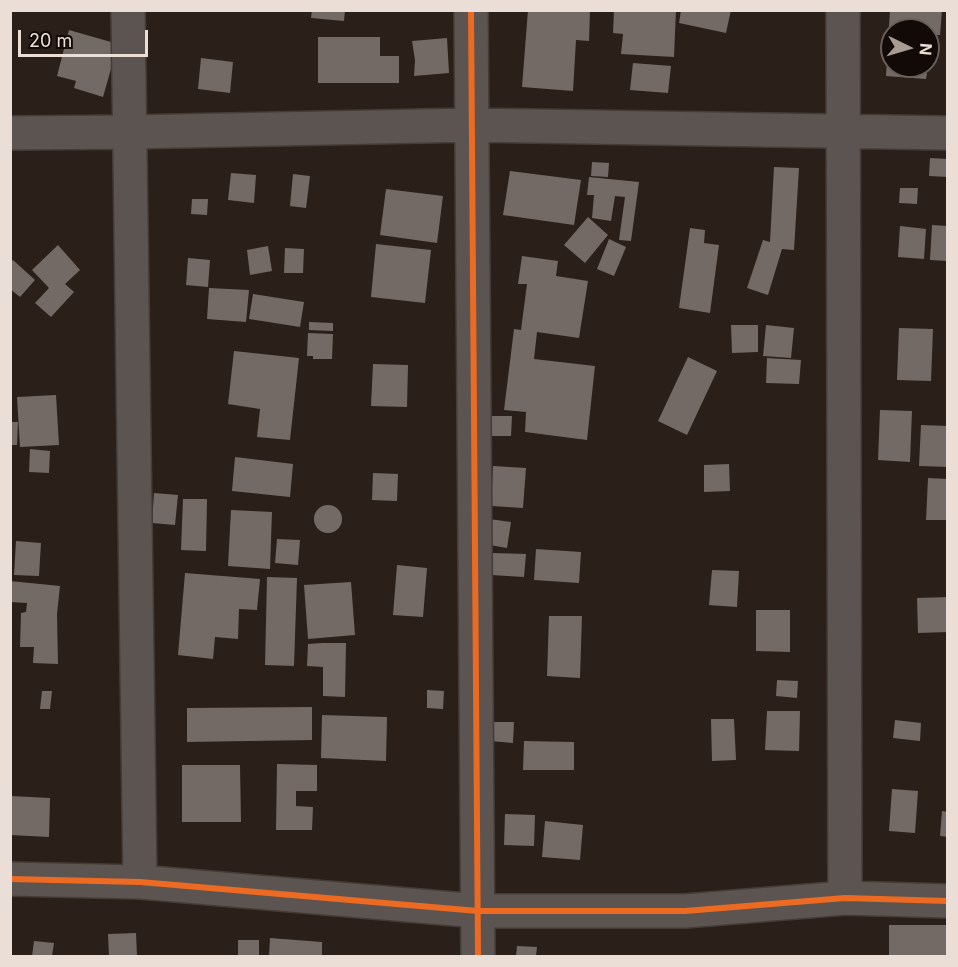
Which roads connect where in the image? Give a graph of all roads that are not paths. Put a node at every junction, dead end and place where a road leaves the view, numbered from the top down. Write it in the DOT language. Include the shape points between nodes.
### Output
graph roads {
  1 [pos="128,10"];
  2 [pos="471,10"];
  3 [pos="843,10"];
  4 [pos="471,125"];
  5 [pos="130,132"];
  6 [pos="844,132"];
  7 [pos="10,133"];
  8 [pos="948,133"];
  9 [pos="10,879"];
  10 [pos="140,882"];
  11 [pos="845,898"];
  12 [pos="948,901"];
  13 [pos="478,911"];
  14 [pos="478,957"];
  1 -- 5 [label="street"];
  2 -- 4 [label="street"];
  3 -- 6 [label="street"];
  4 -- 5 [label="street"];
  4 -- 6 [label="street"];
  4 -- 13 [label="street"];
  5 -- 7 [label="street"];
  5 -- 10 [label="street"];
  6 -- 8 [label="street"];
  6 -- 11 [label="street"];
  9 -- 10 [label="street"];
  10 -- 13 [label="street"];
  11 -- 12 [label="street"];
  11 -- 13 [label="street" via="685,911"];
  13 -- 14 [label="street"];
}
